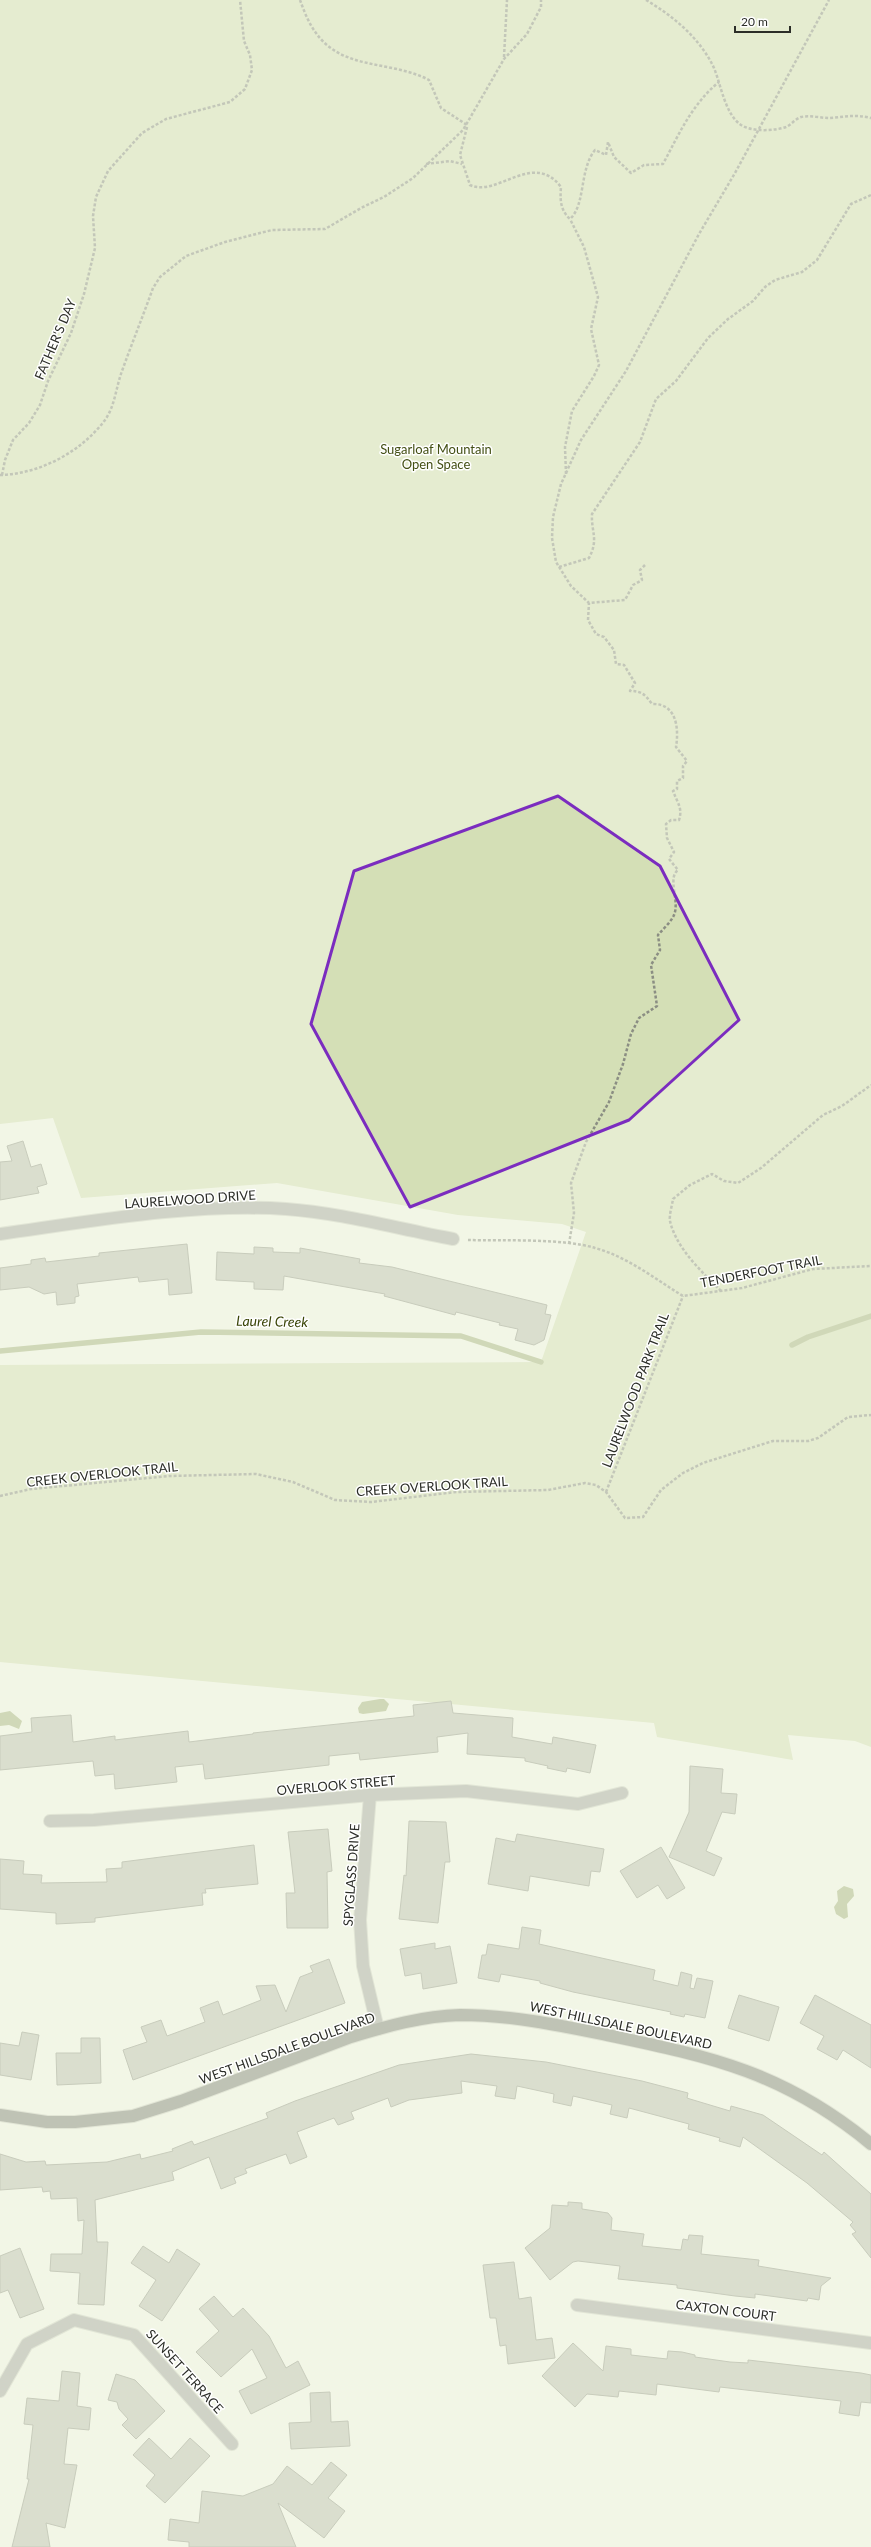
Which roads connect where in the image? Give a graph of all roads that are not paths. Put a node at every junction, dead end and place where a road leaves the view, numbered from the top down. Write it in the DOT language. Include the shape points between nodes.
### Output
graph roads {
  1 [pos="0,1234"];
  2 [pos="453,1239"];
  3 [pos="622,1793"];
  4 [pos="370,1795"];
  5 [pos="50,1821"];
  6 [pos="378,2029"];
  7 [pos="0,2115"];
  8 [pos="871,2144"];
  9 [pos="577,2305"];
  10 [pos="871,2343"];
  11 [pos="0,2391"];
  12 [pos="232,2444"];
  1 -- 2 [label="street, LAURELWOOD DRIVE" via="131,1217 240,1208 287,1209"];
  3 -- 4 [label="street, OVERLOOK STREET" via="578,1804 466,1791"];
  4 -- 5 [label="street, OVERLOOK STREET" via="94,1820"];
  4 -- 6 [label="street, SPYGLASS DRIVE" via="360,1920 363,1966"];
  6 -- 7 [label="main road, WEST HILLSDALE BOULEVARD" via="351,2036 181,2101 133,2116 48,2122"];
  6 -- 8 [label="main road, WEST HILLSDALE BOULEVARD" via="433,2018 493,2016 545,2022 683,2051 721,2061 789,2089 820,2106"];
  9 -- 10 [label="street, CAXTON COURT"];
  11 -- 12 [label="street, SUNSET TERRACE" via="27,2344 74,2320 134,2335"];
}
